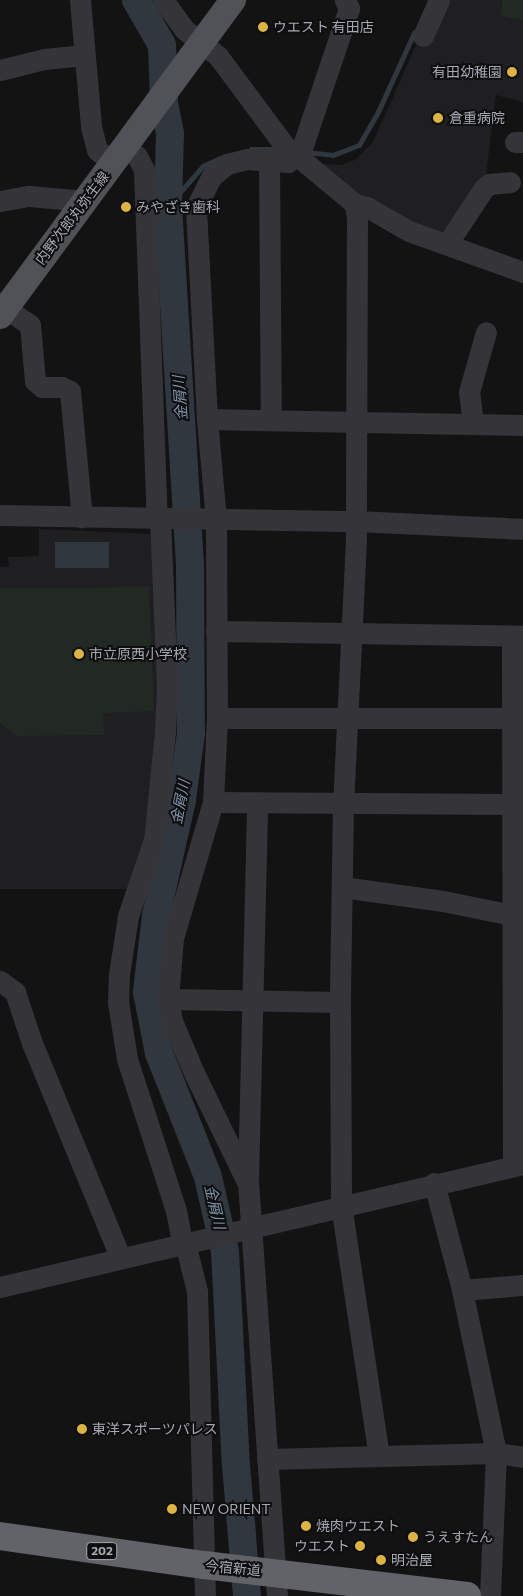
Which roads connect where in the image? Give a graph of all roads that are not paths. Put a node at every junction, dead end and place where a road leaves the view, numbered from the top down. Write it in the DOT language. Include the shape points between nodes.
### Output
graph roads {
  1 [pos="80,0"];
  2 [pos="163,0"];
  3 [pos="232,0"];
  4 [pos="346,0"];
  5 [pos="439,0"];
  6 [pos="423,36"];
  7 [pos="200,43"];
  8 [pos="85,55"];
  9 [pos="0,70"];
  10 [pos="297,153"];
  11 [pos="118,156"];
  12 [pos="269,159"];
  13 [pos="510,182"];
  14 [pos="0,201"];
  15 [pos="86,201"];
  16 [pos="355,204"];
  17 [pos="447,244"];
  18 [pos="523,272"];
  19 [pos="3,312"];
  20 [pos="486,332"];
  21 [pos="207,419"];
  22 [pos="271,420"];
  23 [pos="355,422"];
  24 [pos="473,424"];
  25 [pos="523,425"];
  26 [pos="0,514"];
  27 [pos="82,516"];
  28 [pos="159,518"];
  29 [pos="216,520"];
  30 [pos="356,521"];
  31 [pos="523,529"];
  32 [pos="216,632"];
  33 [pos="350,634"];
  34 [pos="517,636"];
  35 [pos="349,717"];
  36 [pos="217,718"];
  37 [pos="511,718"];
  38 [pos="213,802"];
  39 [pos="257,803"];
  40 [pos="343,803"];
  41 [pos="516,804"];
  42 [pos="342,888"];
  43 [pos="512,915"];
  44 [pos="0,981"];
  45 [pos="168,999"];
  46 [pos="252,1001"];
  47 [pos="340,1002"];
  48 [pos="518,1165"];
  49 [pos="434,1183"];
  50 [pos="248,1184"];
  51 [pos="341,1205"];
  52 [pos="253,1225"];
  53 [pos="184,1243"];
  54 [pos="120,1256"];
  55 [pos="523,1284"];
  56 [pos="0,1287"];
  57 [pos="462,1290"];
  58 [pos="496,1453"];
  59 [pos="378,1456"];
  60 [pos="523,1457"];
  61 [pos="267,1459"];
  62 [pos="0,1536"];
  63 [pos="0,1550"];
  64 [pos="204,1579"];
  65 [pos="275,1583"];
  66 [pos="372,1596"];
  67 [pos="467,1596"];
  68 [pos="490,1596"];
  1 -- 8 [label="street"];
  2 -- 7 [label="street" via="185,30"];
  3 -- 7 [label="main road"];
  4 -- 10 [label="street" via="349,8"];
  5 -- 6 [label="street"];
  7 -- 10 [label="street" via="218,56"];
  7 -- 11 [label="main road, 内野次郎丸弥生線"];
  8 -- 9 [label="street" via="44,58"];
  8 -- 11 [label="street" via="91,126 97,150"];
  10 -- 12 [label="street" via="288,162"];
  10 -- 16 [label="street"];
  11 -- 15 [label="main road, 内野次郎丸弥生線"];
  11 -- 28 [label="street" via="137,156 144,170"];
  12 -- 21 [label="street" via="247,159 227,164 212,176 196,207"];
  12 -- 22 [label="street"];
  13 -- 17 [label="street" via="490,184 484,188"];
  14 -- 15 [label="street" via="29,196"];
  15 -- 19 [label="main road, 内野次郎丸弥生線"];
  16 -- 17 [label="street" via="367,207 409,231"];
  16 -- 23 [label="street"];
  17 -- 18 [label="street"];
  19 -- 27 [label="street" via="30,325 35,381 42,387 62,387 70,392"];
  20 -- 24 [label="street" via="469,392"];
  21 -- 22 [label="street"];
  21 -- 29 [label="street"];
  22 -- 23 [label="street"];
  23 -- 24 [label="street"];
  23 -- 30 [label="street"];
  24 -- 25 [label="street"];
  26 -- 27 [label="street"];
  27 -- 28 [label="street"];
  28 -- 29 [label="street"];
  28 -- 53 [label="street" via="167,688 165,732 154,840 128,916 118,1002 127,1059 174,1202"];
  29 -- 30 [label="street"];
  29 -- 32 [label="street"];
  30 -- 31 [label="street"];
  30 -- 33 [label="street"];
  32 -- 33 [label="street"];
  32 -- 36 [label="street"];
  33 -- 34 [label="street"];
  33 -- 35 [label="street"];
  34 -- 37 [label="street"];
  35 -- 36 [label="street"];
  35 -- 37 [label="street"];
  35 -- 40 [label="street"];
  36 -- 38 [label="street"];
  37 -- 41 [label="street"];
  38 -- 39 [label="street"];
  38 -- 45 [label="street" via="173,938"];
  39 -- 40 [label="street"];
  39 -- 46 [label="street"];
  40 -- 41 [label="street"];
  40 -- 42 [label="street"];
  41 -- 43 [label="street"];
  42 -- 43 [label="street" via="442,901"];
  42 -- 47 [label="street"];
  43 -- 48 [label="street"];
  44 -- 54 [label="street" via="15,992 32,1043"];
  45 -- 46 [label="street"];
  45 -- 50 [label="street" via="172,1021 195,1075"];
  46 -- 47 [label="street"];
  46 -- 50 [label="street"];
  47 -- 51 [label="street"];
  48 -- 49 [label="street"];
  49 -- 51 [label="street"];
  49 -- 57 [label="street"];
  50 -- 52 [label="street"];
  51 -- 52 [label="street"];
  51 -- 59 [label="street"];
  52 -- 53 [label="street"];
  52 -- 61 [label="street"];
  53 -- 54 [label="street"];
  53 -- 64 [label="street" via="197,1291"];
  54 -- 56 [label="street"];
  55 -- 57 [label="street"];
  57 -- 58 [label="street"];
  58 -- 59 [label="street"];
  58 -- 60 [label="street"];
  58 -- 68 [label="street"];
  59 -- 61 [label="street"];
  61 -- 65 [label="street"];
  62 -- 64 [label="highway, 今宿新道 / 202"];
  63 -- 64 [label="highway, 今宿新道 / 202"];
  64 -- 65 [label="highway, 今宿新道 / 202"];
  65 -- 66 [label="highway, 今宿新道 / 202"];
  65 -- 67 [label="highway, 今宿新道 / 202"];
}
